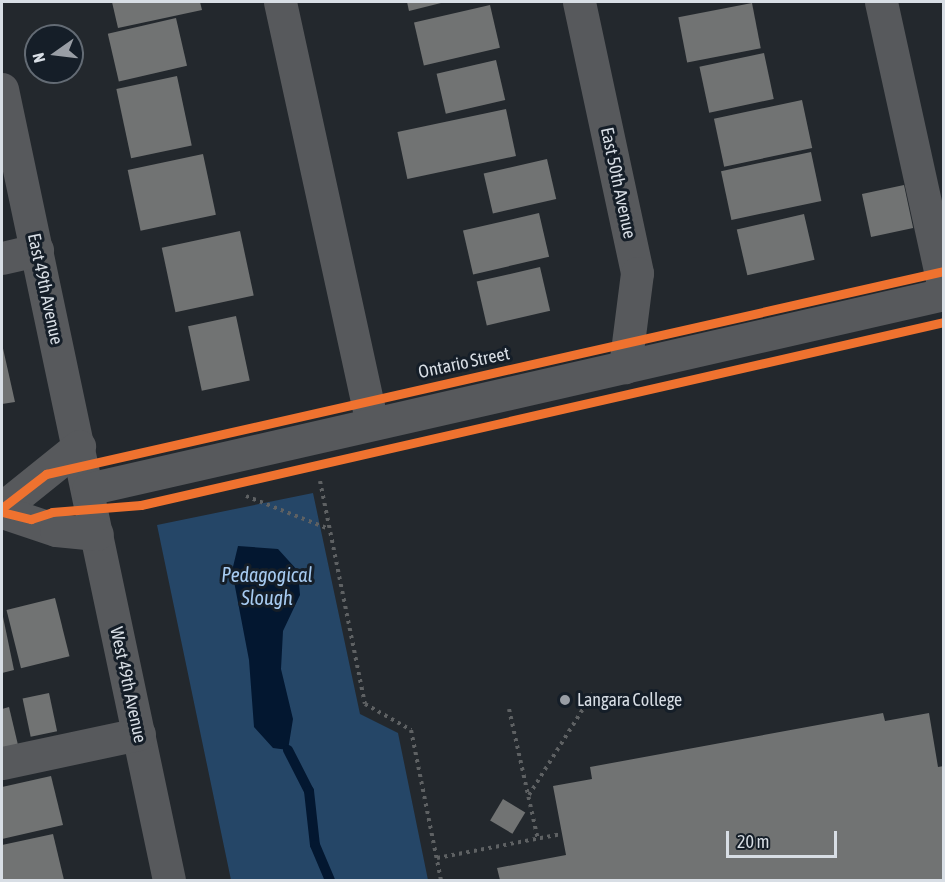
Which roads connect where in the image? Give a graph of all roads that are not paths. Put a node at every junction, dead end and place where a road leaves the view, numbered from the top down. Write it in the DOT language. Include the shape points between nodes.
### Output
graph roads {
  1 [pos="280,2"];
  2 [pos="579,2"];
  3 [pos="881,2"];
  4 [pos="2,89"];
  5 [pos="37,250"];
  6 [pos="2,258"];
  7 [pos="944,288"];
  8 [pos="944,294"];
  9 [pos="626,367"];
  10 [pos="372,423"];
  11 [pos="79,446"];
  12 [pos="88,489"];
  13 [pos="2,510"];
  14 [pos="97,534"];
  15 [pos="139,734"];
  16 [pos="2,763"];
  17 [pos="169,880"];
  1 -- 10 [label="street"];
  2 -- 9 [label="street, East 50th Avenue" via="637,273"];
  3 -- 7 [label="street"];
  4 -- 5 [label="street, East 49th Avenue"];
  5 -- 6 [label="street"];
  5 -- 11 [label="street, East 49th Avenue"];
  8 -- 9 [label="street"];
  9 -- 10 [label="street"];
  10 -- 12 [label="street"];
  11 -- 12 [label="street, East 49th Avenue"];
  11 -- 13 [label="street"];
  12 -- 14 [label="street, West 49th Avenue"];
  13 -- 14 [label="street" via="56,530"];
  14 -- 15 [label="street, West 49th Avenue"];
  15 -- 16 [label="street"];
  15 -- 17 [label="street, West 49th Avenue"];
}
